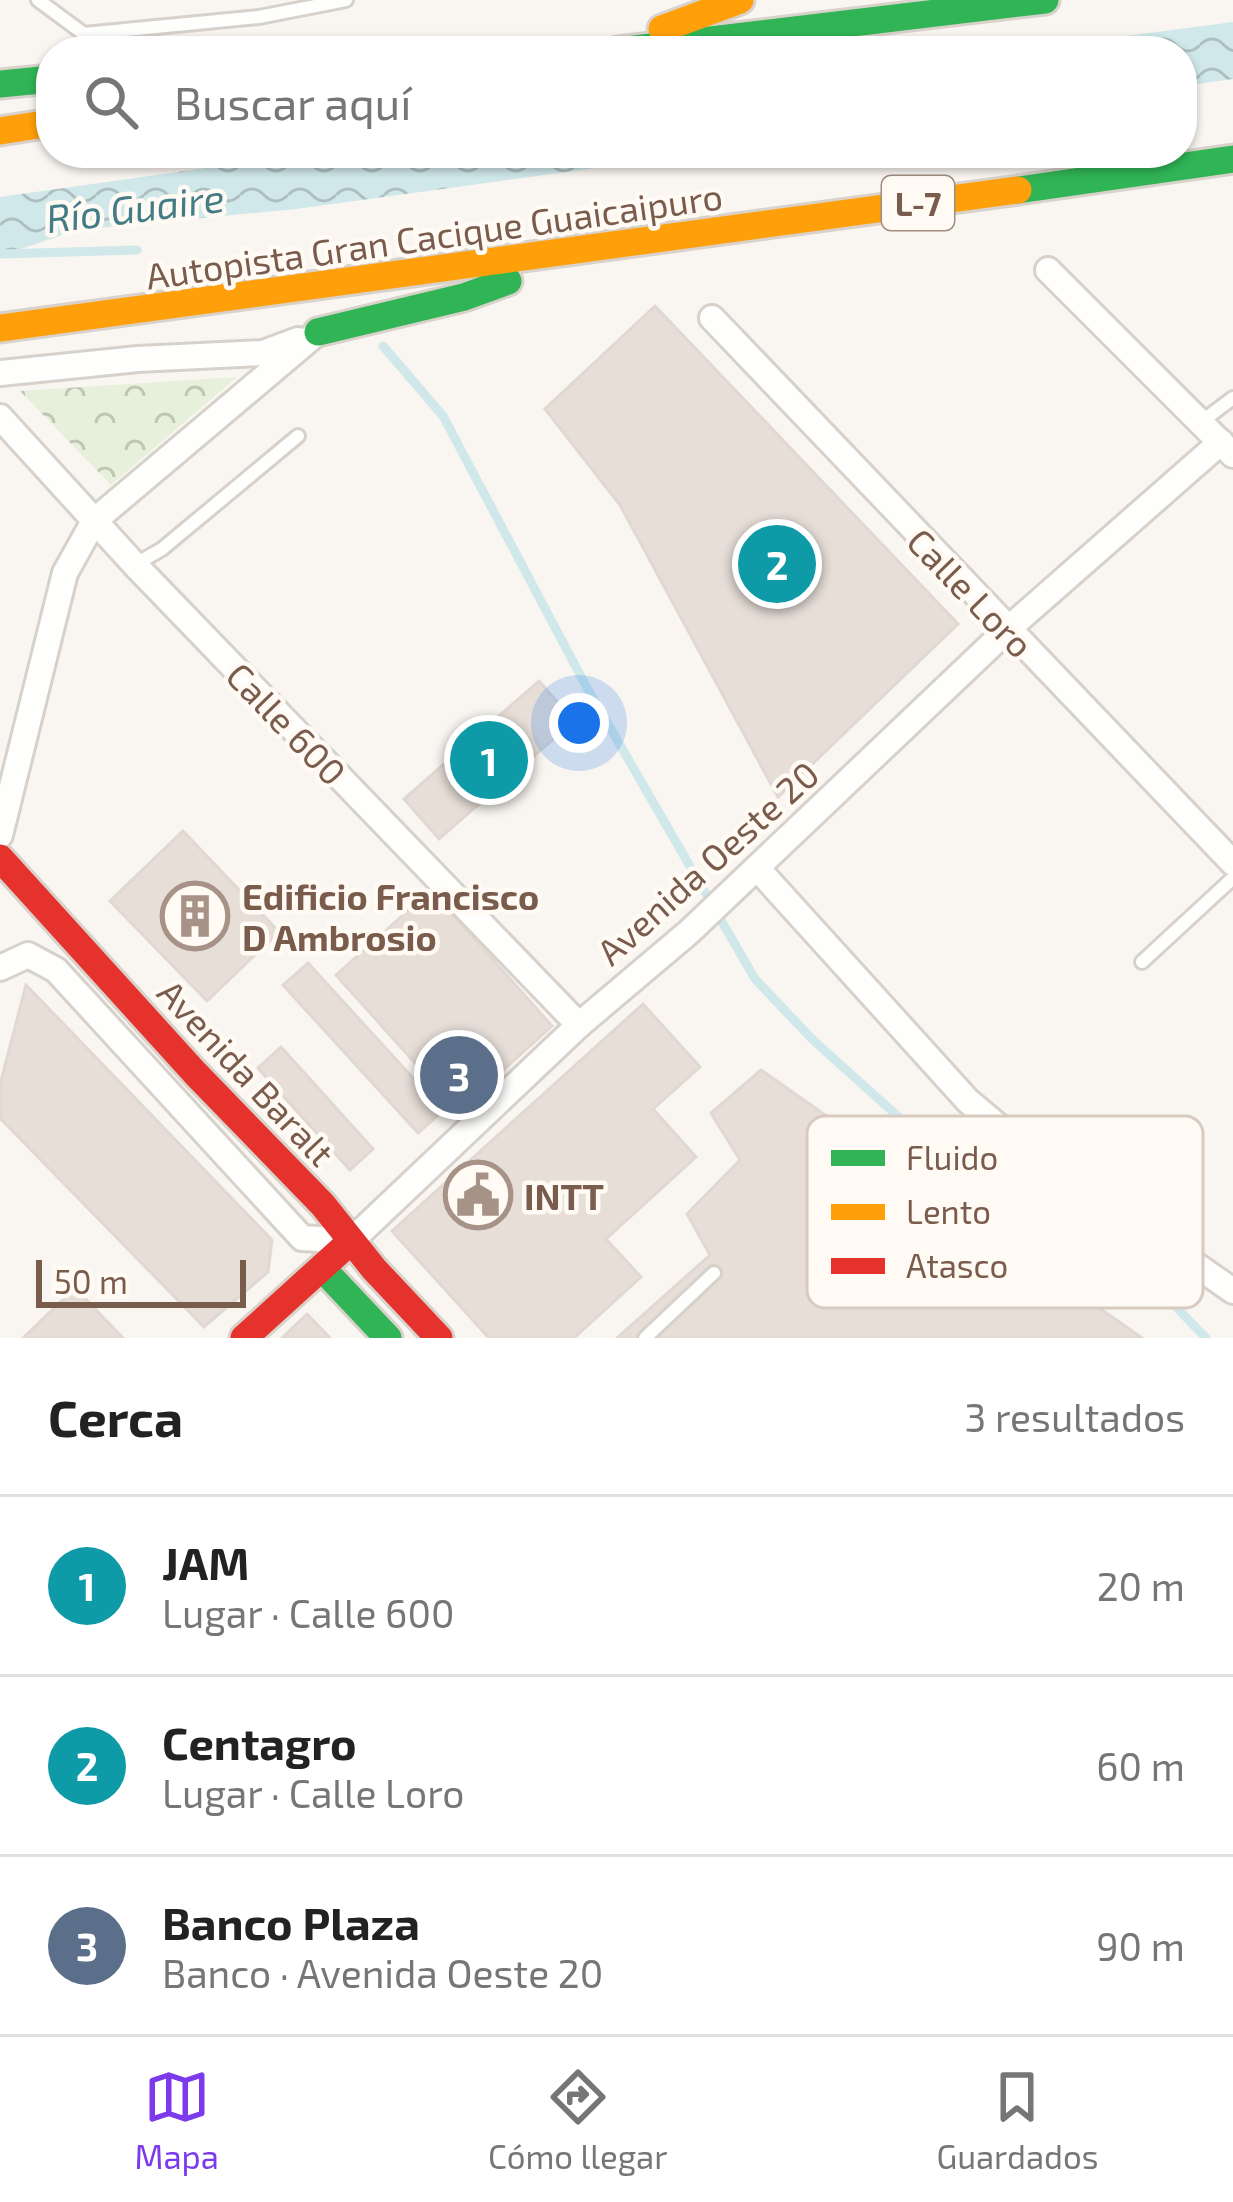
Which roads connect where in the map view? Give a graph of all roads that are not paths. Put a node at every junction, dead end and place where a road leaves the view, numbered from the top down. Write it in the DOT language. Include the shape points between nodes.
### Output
graph roads {
  1 [pos="38,0"];
  2 [pos="346,0"];
  3 [pos="740,0"];
  4 [pos="1045,0"];
  5 [pos="1006,3"];
  6 [pos="646,36"];
  7 [pos="739,36"];
  8 [pos="36,81"];
  9 [pos="0,84"];
  10 [pos="36,125"];
  11 [pos="0,131"];
  12 [pos="1233,159"];
  13 [pos="1197,164"];
  14 [pos="1170,168"];
  15 [pos="603,249"];
  16 [pos="1048,270"];
  17 [pos="712,318"];
  18 [pos="0,328"];
  19 [pos="317,332"];
  20 [pos="0,373"];
  21 [pos="1233,398"];
  22 [pos="0,417"];
  23 [pos="1201,422"];
  24 [pos="298,436"];
  25 [pos="1227,448"];
  26 [pos="94,521"];
  27 [pos="135,565"];
  28 [pos="1007,630"];
  29 [pos="0,835"];
  30 [pos="0,857"];
  31 [pos="1233,863"];
  32 [pos="757,868"];
  33 [pos="0,877"];
  34 [pos="1233,878"];
  35 [pos="40,902"];
  36 [pos="1142,962"];
  37 [pos="0,968"];
  38 [pos="579,1025"];
  39 [pos="986,1116"];
  40 [pos="351,1240"];
  41 [pos="322,1268"];
  42 [pos="1203,1270"];
  43 [pos="714,1273"];
  44 [pos="1233,1291"];
  45 [pos="244,1338"];
  46 [pos="388,1338"];
  47 [pos="439,1338"];
  48 [pos="645,1338"];
  1 -- 2 [label="lane" via="84,34"];
  3 -- 6 [label="main road"];
  4 -- 5 [label="main road"];
  5 -- 7 [label="main road"];
  8 -- 9 [label="main road"];
  10 -- 11 [label="main road"];
  12 -- 13 [label="main road, Autopista Gran Cacique Guaicaipuro / L-7"];
  14 -- 15 [label="main road, Autopista Gran Cacique Guaicaipuro / L-7"];
  15 -- 18 [label="main road, Autopista Gran Cacique Guaicaipuro / L-7"];
  15 -- 19 [label="main road" via="464,297"];
  16 -- 23 [label="street"];
  17 -- 28 [label="street, Calle Loro"];
  19 -- 20 [label="street" via="263,353"];
  19 -- 26 [label="street"];
  21 -- 23 [label="lane"];
  22 -- 26 [label="street, Calle 600"];
  23 -- 25 [label="street"];
  24 -- 27 [label="lane"];
  25 -- 28 [label="street, Avenida Oeste 20"];
  26 -- 27 [label="street, Calle 600"];
  26 -- 29 [label="street" via="64,573"];
  27 -- 38 [label="street, Calle 600"];
  28 -- 31 [label="street, Calle Loro"];
  28 -- 32 [label="street, Avenida Oeste 20"];
  30 -- 35 [label="main road, Avenida Baralt"];
  32 -- 38 [label="street, Avenida Oeste 20"];
  32 -- 39 [label="street"];
  33 -- 35 [label="street"];
  34 -- 36 [label="lane"];
  35 -- 40 [label="main road, Avenida Baralt"];
  37 -- 40 [label="street" via="28,956 56,970 302,1238"];
  38 -- 40 [label="street, Avenida Oeste 20"];
  40 -- 41 [label="main road, Avenida Oeste 20"];
  40 -- 47 [label="main road, Avenida Baralt"];
  41 -- 45 [label="main road, Avenida Oeste 20"];
  41 -- 46 [label="main road"];
  42 -- 44 [label="street"];
  43 -- 48 [label="lane"];
}
